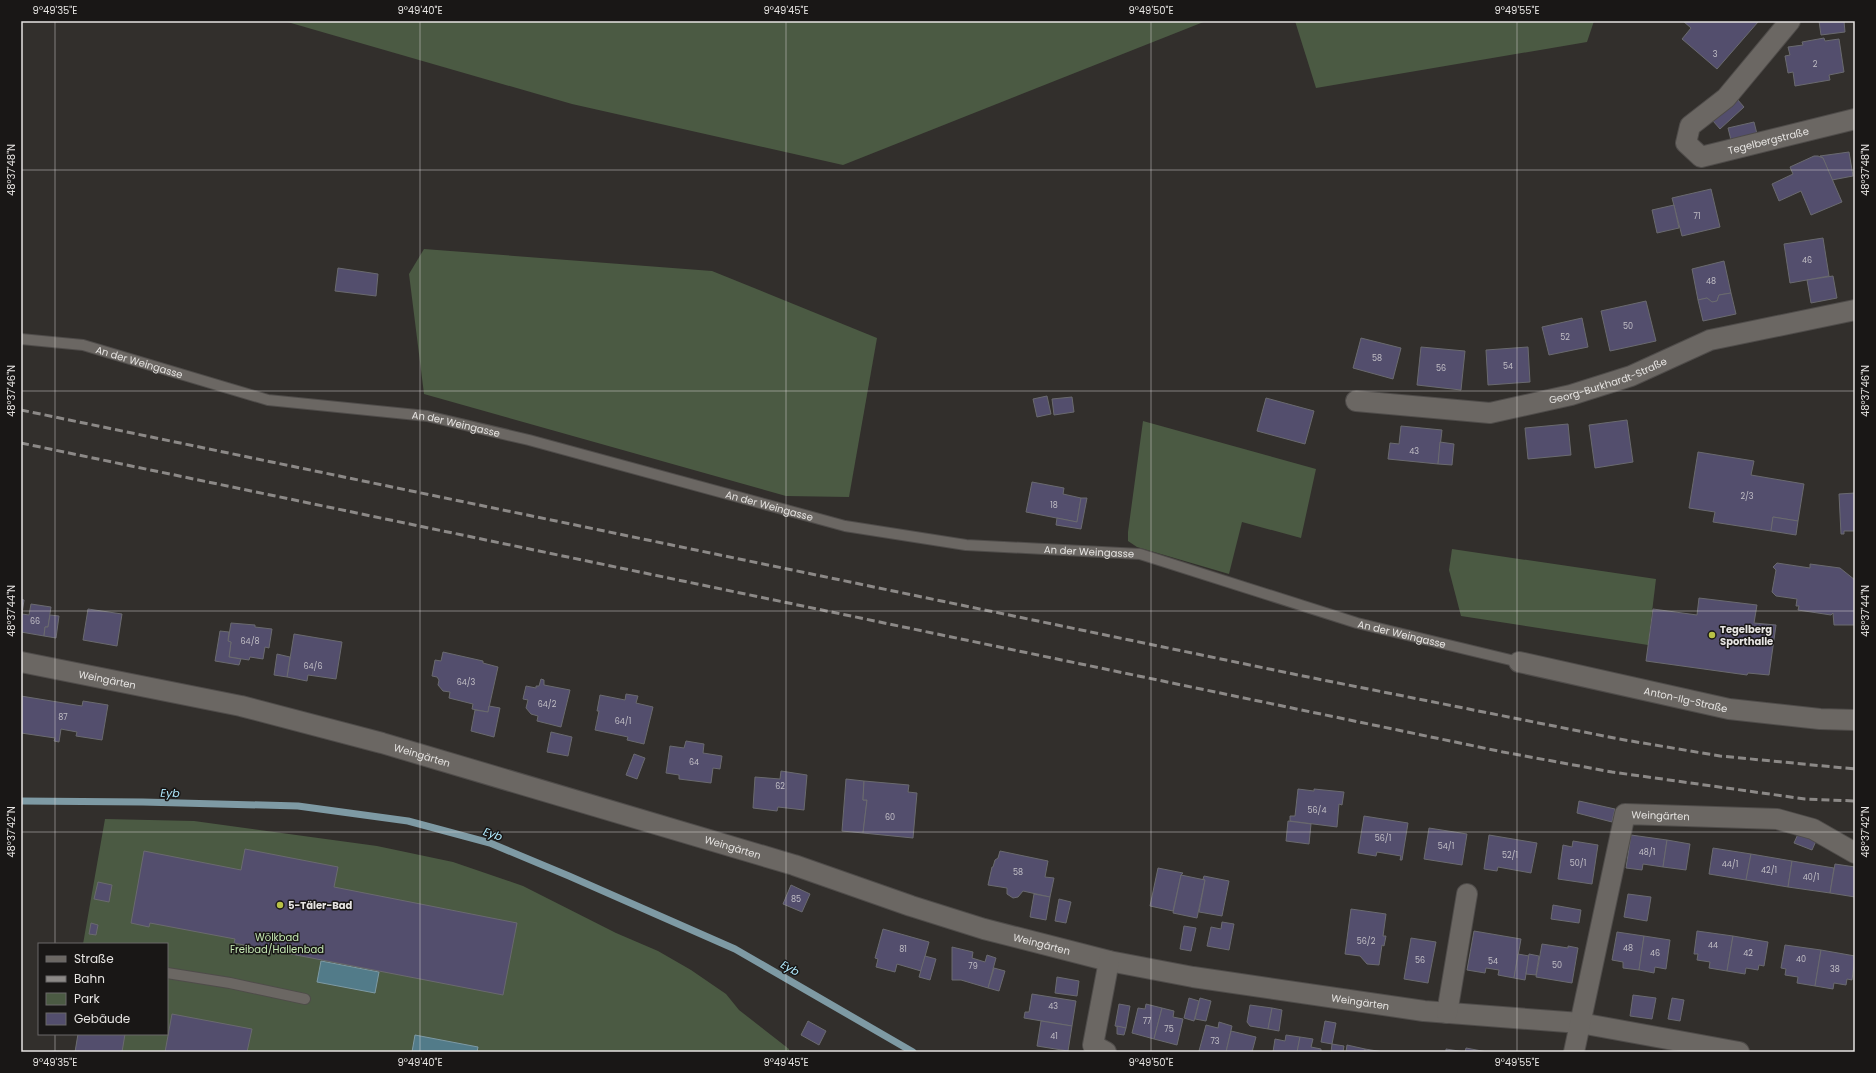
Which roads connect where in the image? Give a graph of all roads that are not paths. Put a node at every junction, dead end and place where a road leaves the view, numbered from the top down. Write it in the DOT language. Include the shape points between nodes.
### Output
graph roads {
  1 [pos="1790,21"];
  2 [pos="1855,119"];
  3 [pos="1855,310"];
  4 [pos="21,339"];
  5 [pos="1356,401"];
  6 [pos="21,662"];
  7 [pos="1520,662"];
  8 [pos="1855,720"];
  9 [pos="1855,853"];
  10 [pos="1467,894"];
  11 [pos="1109,961"];
  12 [pos="168,973"];
  13 [pos="305,999"];
  14 [pos="1447,1013"];
  15 [pos="1580,1023"];
  16 [pos="1106,1052"];
  17 [pos="1574,1052"];
  18 [pos="1739,1052"];
  1 -- 2 [label="street, Tegelbergstraße" via="1726,98 1690,126 1686,143 1701,157"];
  3 -- 5 [label="street, Georg-Burkhardt-Straße" via="1710,340 1631,376 1571,395 1490,413"];
  4 -- 7 [label="lane, An der Weingasse" via="83,345 268,400 427,416 530,440 845,526 966,545 1140,554 1357,623"];
  6 -- 11 [label="street, Weingärten" via="240,706 382,743 794,865 984,929"];
  7 -- 8 [label="street, Anton-Ilg-Straße" via="1729,709 1820,719"];
  9 -- 15 [label="street, Weingärten" via="1813,829 1777,820 1625,814"];
  10 -- 14 [label="street"];
  11 -- 14 [label="street, Weingärten" via="1193,978"];
  11 -- 16 [label="street" via="1093,1045"];
  12 -- 13 [label="lane"];
  14 -- 15 [label="street, Weingärten"];
  15 -- 17 [label="street"];
  15 -- 18 [label="street, Weingärten"];
}
